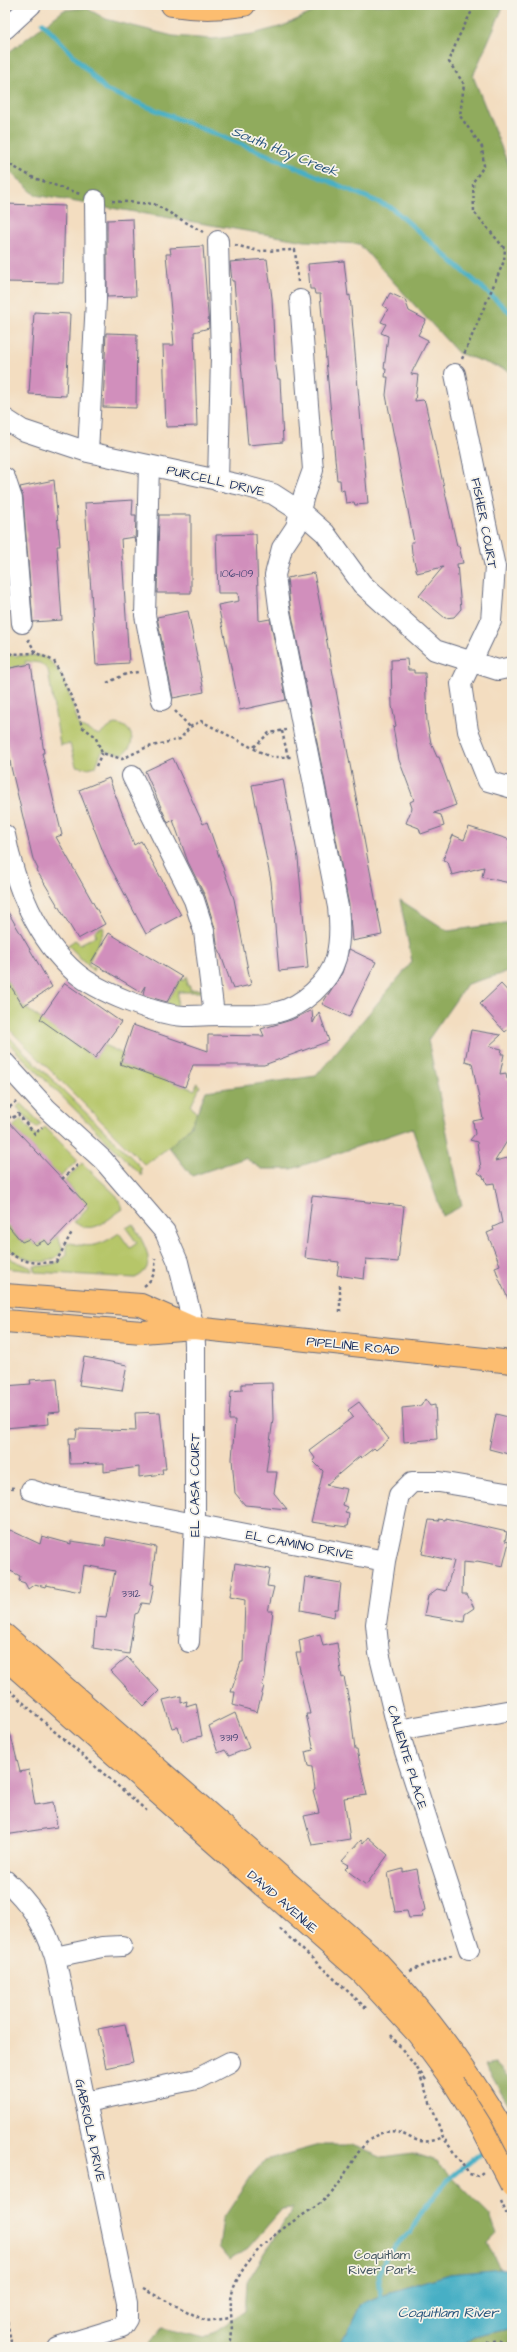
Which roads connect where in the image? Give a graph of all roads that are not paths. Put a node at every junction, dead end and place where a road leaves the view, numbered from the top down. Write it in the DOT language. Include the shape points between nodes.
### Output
graph roads {
  1 [pos="31,5"];
  2 [pos="172,5"];
  3 [pos="244,5"];
  4 [pos="5,29"];
  5 [pos="95,200"];
  6 [pos="218,241"];
  7 [pos="300,300"];
  8 [pos="455,374"];
  9 [pos="5,420"];
  10 [pos="88,452"];
  11 [pos="149,465"];
  12 [pos="8,475"];
  13 [pos="218,481"];
  14 [pos="301,512"];
  15 [pos="22,623"];
  16 [pos="472,662"];
  17 [pos="512,667"];
  18 [pos="162,700"];
  19 [pos="132,776"];
  20 [pos="512,788"];
  21 [pos="5,835"];
  22 [pos="214,1015"];
  23 [pos="5,1063"];
  24 [pos="5,1295"];
  25 [pos="5,1321"];
  26 [pos="194,1328"];
  27 [pos="512,1362"];
  28 [pos="31,1490"];
  29 [pos="512,1494"];
  30 [pos="195,1523"];
  31 [pos="385,1561"];
  32 [pos="5,1635"];
  33 [pos="189,1642"];
  34 [pos="5,1658"];
  35 [pos="512,1710"];
  36 [pos="398,1730"];
  37 [pos="5,1880"];
  38 [pos="122,1946"];
  39 [pos="469,1949"];
  40 [pos="55,1957"];
  41 [pos="230,2062"];
  42 [pos="461,2078"];
  43 [pos="86,2102"];
  44 [pos="512,2146"];
  45 [pos="512,2186"];
  46 [pos="57,2347"];
  1 -- 4 [label="street"];
  2 -- 3 [label="main road" via="193,8"];
  5 -- 10 [label="street" via="96,300"];
  6 -- 13 [label="street" via="221,357"];
  7 -- 14 [label="street" via="313,470"];
  8 -- 16 [label="street, FISHER COURT" via="495,567 491,621"];
  9 -- 10 [label="street, PURCELL DRIVE" via="22,430"];
  10 -- 11 [label="street, PURCELL DRIVE"];
  11 -- 13 [label="street, PURCELL DRIVE"];
  11 -- 18 [label="street" via="145,615"];
  12 -- 15 [label="street"];
  13 -- 14 [label="street, PURCELL DRIVE" via="273,494"];
  14 -- 16 [label="street, PURCELL DRIVE" via="325,533 362,584 435,650"];
  14 -- 22 [label="street" via="296,527 282,548 275,575 279,607 338,907 340,928 336,960 321,985 304,1000 279,1012"];
  16 -- 17 [label="street, PURCELL DRIVE" via="498,670"];
  16 -- 20 [label="street, FISHER COURT" via="461,684 468,731 488,781"];
  19 -- 22 [label="street" via="194,900 204,931"];
  21 -- 22 [label="street" via="18,864 27,902 50,944 76,973 105,990 156,1012"];
  23 -- 26 [label="street, EL CASA COURT" via="47,1109 103,1160 164,1232 178,1262"];
  24 -- 26 [label="main road, PIPELINE ROAD" via="141,1305"];
  25 -- 26 [label="main road, PIPELINE ROAD" via="142,1332"];
  26 -- 27 [label="main road, PIPELINE ROAD"];
  26 -- 30 [label="street, EL CASA COURT"];
  28 -- 30 [label="street, EL CAMINO DRIVE"];
  29 -- 31 [label="street" via="439,1482 412,1482 399,1495"];
  30 -- 31 [label="street, EL CAMINO DRIVE"];
  30 -- 33 [label="street, EL CASA COURT"];
  31 -- 36 [label="street, CALIENTE PLACE" via="376,1624 379,1653"];
  32 -- 42 [label="main road, DAVID AVENUE" via="375,1959 424,2014"];
  34 -- 42 [label="main road, DAVID AVENUE" via="362,1973"];
  35 -- 36 [label="street"];
  36 -- 39 [label="street, CALIENTE PLACE"];
  37 -- 40 [label="street, GABRIOLA DRIVE" via="40,1919"];
  38 -- 40 [label="street" via="102,1947"];
  40 -- 43 [label="street, GABRIOLA DRIVE"];
  41 -- 43 [label="street" via="197,2079"];
  42 -- 44 [label="main road, DAVID AVENUE"];
  42 -- 45 [label="main road, DAVID AVENUE, bridge"];
  43 -- 46 [label="street, GABRIOLA DRIVE" via="127,2314 122,2327"];
}
